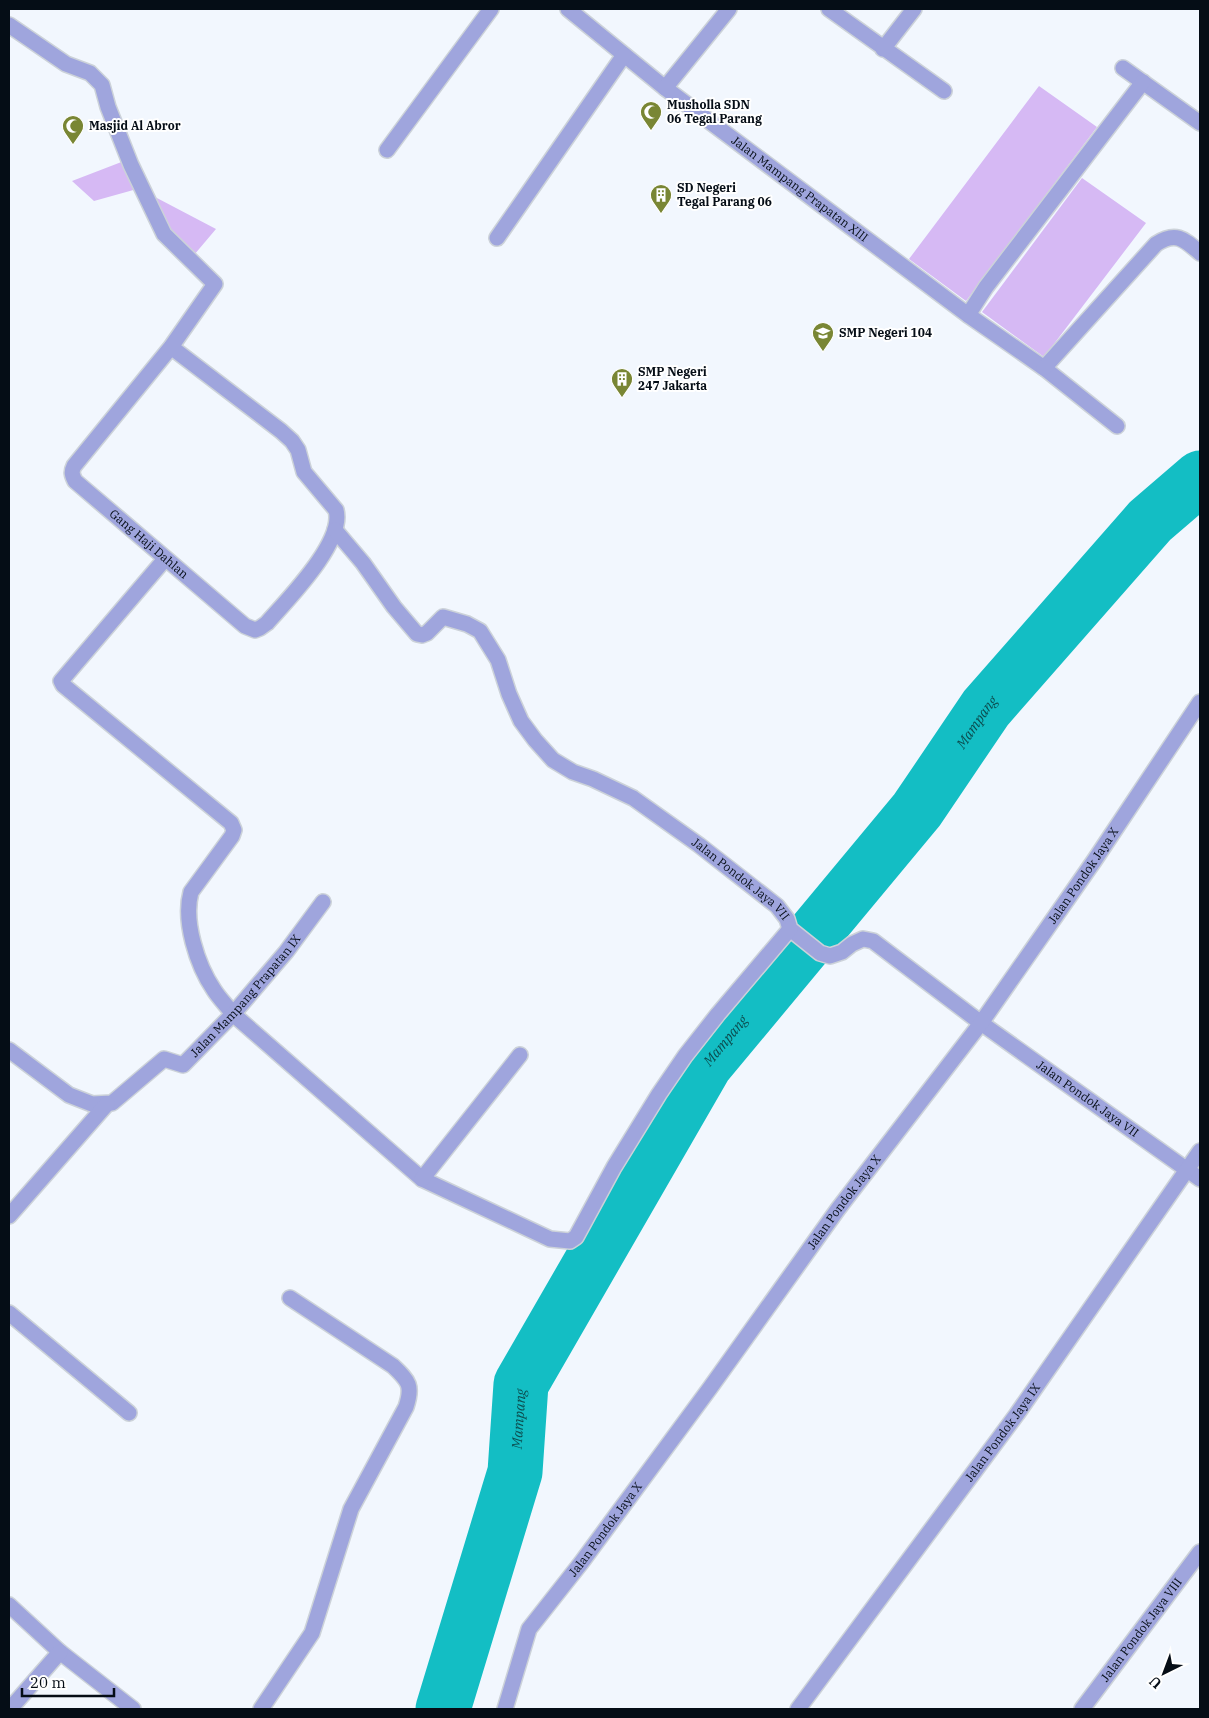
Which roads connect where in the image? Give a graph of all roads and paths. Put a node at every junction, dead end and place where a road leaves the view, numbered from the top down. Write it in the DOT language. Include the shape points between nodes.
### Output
graph roads {
  1 [pos="491,9"];
  2 [pos="568,9"];
  3 [pos="730,9"];
  4 [pos="829,9"];
  5 [pos="914,9"];
  6 [pos="9,25"];
  7 [pos="883,49"];
  8 [pos="624,55"];
  9 [pos="1123,68"];
  10 [pos="1143,82"];
  11 [pos="665,88"];
  12 [pos="944,91"];
  13 [pos="1200,123"];
  14 [pos="387,150"];
  15 [pos="497,238"];
  16 [pos="1200,253"];
  17 [pos="968,315"];
  18 [pos="171,347"];
  19 [pos="1044,368"];
  20 [pos="1117,426"];
  21 [pos="334,530"];
  22 [pos="165,559"];
  23 [pos="1200,702"];
  24 [pos="323,902"];
  25 [pos="794,933"];
  26 [pos="234,1014"];
  27 [pos="981,1023"];
  28 [pos="9,1050"];
  29 [pos="520,1055"];
  30 [pos="107,1104"];
  31 [pos="1200,1151"];
  32 [pos="1187,1170"];
  33 [pos="422,1179"];
  34 [pos="1200,1179"];
  35 [pos="9,1216"];
  36 [pos="290,1298"];
  37 [pos="9,1313"];
  38 [pos="129,1413"];
  39 [pos="1200,1552"];
  40 [pos="9,1605"];
  41 [pos="60,1652"];
  42 [pos="10,1709"];
  43 [pos="133,1709"];
  44 [pos="260,1709"];
  45 [pos="505,1709"];
  46 [pos="798,1709"];
  47 [pos="1082,1709"];
  1 -- 14 [label="street"];
  2 -- 8 [label="street, Jalan Mampang Prapatan XIII"];
  3 -- 11 [label="street"];
  4 -- 7 [label="street"];
  5 -- 7 [label="street"];
  6 -- 18 [label="street, Gang Haji Dahlan" via="66,64 90,73 102,85 124,148 164,234 214,281 214,286"];
  7 -- 12 [label="street"];
  8 -- 11 [label="street, Jalan Mampang Prapatan XIII"];
  8 -- 15 [label="street"];
  9 -- 10 [label="street"];
  10 -- 13 [label="street"];
  10 -- 17 [label="street"];
  11 -- 17 [label="street, Jalan Mampang Prapatan XIII"];
  16 -- 19 [label="street" via="1175,237 1156,244"];
  17 -- 19 [label="street, Jalan Mampang Prapatan XIII"];
  18 -- 21 [label="street, Gang Haji Dahlan" via="292,441 304,472 336,510 338,517"];
  18 -- 22 [label="street, Gang Haji Dahlan" via="72,472 76,481"];
  19 -- 20 [label="street, Jalan Mampang Prapatan XIII"];
  21 -- 22 [label="street, Gang Haji Dahlan" via="313,571 267,623 254,630"];
  21 -- 25 [label="street, Jalan Pondok Jaya VII" via="416,634 427,632 443,617 480,631 498,660 521,721 553,760 572,772 633,798 699,845 777,906"];
  22 -- 26 [label="street" via="61,681 65,688 231,823 232,836 191,892 189,917 199,959 213,989"];
  23 -- 27 [label="street, Jalan Pondok Jaya X"];
  24 -- 26 [label="street, Jalan Mampang Prapatan IX"];
  25 -- 27 [label="street, Jalan Pondok Jaya VII" via="820,953 830,956 863,939 873,941"];
  25 -- 33 [label="street" via="718,1014 685,1056 614,1167 576,1238 570,1241 550,1239"];
  26 -- 30 [label="street, Jalan Mampang Prapatan IX" via="183,1065 164,1059"];
  26 -- 33 [label="street"];
  27 -- 32 [label="street, Jalan Pondok Jaya VII"];
  27 -- 45 [label="street, Jalan Pondok Jaya X" via="838,1209 693,1412 529,1630"];
  28 -- 30 [label="street" via="69,1095 92,1104"];
  29 -- 33 [label="street"];
  30 -- 35 [label="street"];
  31 -- 32 [label="street, Jalan Pondok Jaya IX"];
  32 -- 34 [label="street, Jalan Pondok Jaya VII"];
  32 -- 46 [label="street, Jalan Pondok Jaya IX" via="1017,1414"];
  36 -- 44 [label="street" via="393,1366 406,1378 411,1392 351,1508 312,1633"];
  37 -- 38 [label="street"];
  39 -- 47 [label="street, Jalan Pondok Jaya VIII"];
  40 -- 41 [label="street"];
  41 -- 42 [label="street"];
  41 -- 43 [label="street"];
}
